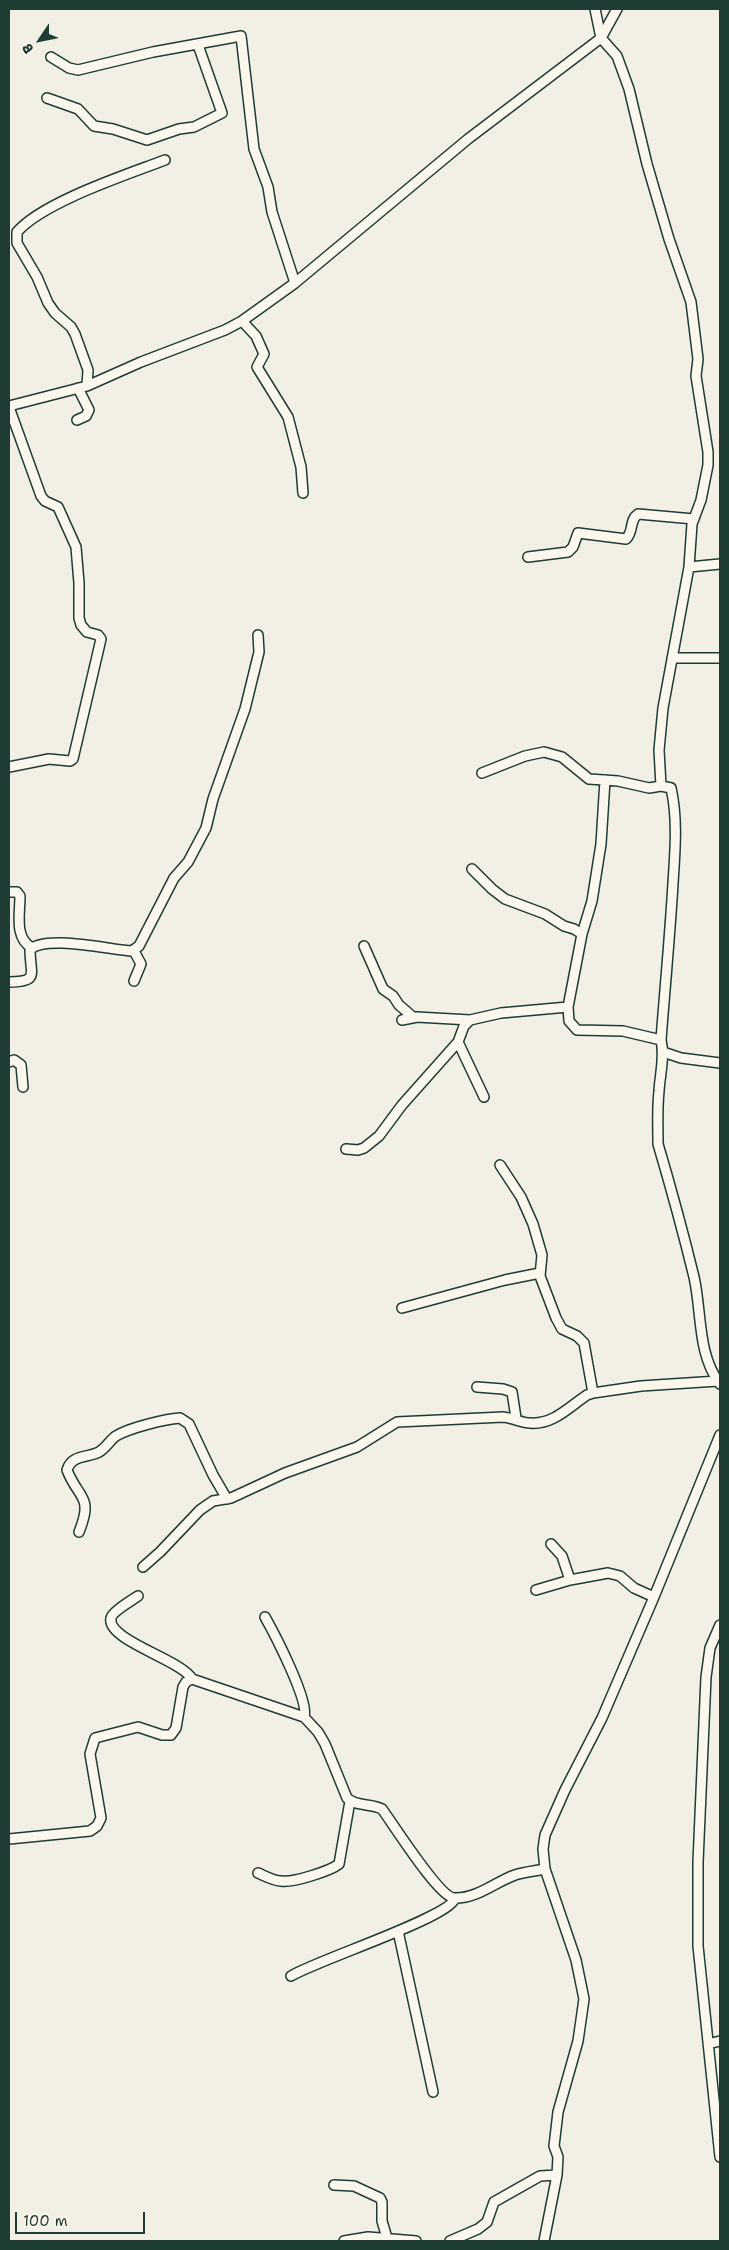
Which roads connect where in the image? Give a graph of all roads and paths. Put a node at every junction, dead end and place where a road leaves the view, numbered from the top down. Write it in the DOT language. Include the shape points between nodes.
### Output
graph roads {
  1 [pos="595,9"];
  2 [pos="617,9"];
  3 [pos="601,38"];
  4 [pos="198,45"];
  5 [pos="51,57"];
  6 [pos="48,98"];
  7 [pos="165,160"];
  8 [pos="295,284"];
  9 [pos="242,321"];
  10 [pos="83,387"];
  11 [pos="9,407"];
  12 [pos="77,420"];
  13 [pos="302,493"];
  14 [pos="694,519"];
  15 [pos="528,557"];
  16 [pos="720,564"];
  17 [pos="689,566"];
  18 [pos="258,635"];
  19 [pos="672,658"];
  20 [pos="720,658"];
  21 [pos="9,767"];
  22 [pos="482,773"];
  23 [pos="605,780"];
  24 [pos="661,786"];
  25 [pos="472,869"];
  26 [pos="9,892"];
  27 [pos="582,934"];
  28 [pos="364,946"];
  29 [pos="32,948"];
  30 [pos="134,951"];
  31 [pos="134,981"];
  32 [pos="9,982"];
  33 [pos="568,1006"];
  34 [pos="413,1018"];
  35 [pos="402,1020"];
  36 [pos="470,1020"];
  37 [pos="661,1040"];
  38 [pos="458,1042"];
  39 [pos="663,1052"];
  40 [pos="9,1062"];
  41 [pos="720,1063"];
  42 [pos="23,1087"];
  43 [pos="484,1097"];
  44 [pos="346,1148"];
  45 [pos="500,1165"];
  46 [pos="540,1273"];
  47 [pos="402,1308"];
  48 [pos="719,1382"];
  49 [pos="477,1387"];
  50 [pos="593,1392"];
  51 [pos="516,1418"];
  52 [pos="720,1435"];
  53 [pos="227,1499"];
  54 [pos="79,1532"];
  55 [pos="550,1544"];
  56 [pos="143,1567"];
  57 [pos="570,1580"];
  58 [pos="536,1590"];
  59 [pos="138,1596"];
  60 [pos="654,1597"];
  61 [pos="265,1617"];
  62 [pos="720,1625"];
  63 [pos="192,1679"];
  64 [pos="304,1717"];
  65 [pos="350,1801"];
  66 [pos="9,1839"];
  67 [pos="545,1869"];
  68 [pos="258,1873"];
  69 [pos="455,1898"];
  70 [pos="398,1931"];
  71 [pos="291,1976"];
  72 [pos="720,2041"];
  73 [pos="708,2044"];
  74 [pos="433,2092"];
  75 [pos="720,2157"];
  76 [pos="557,2175"];
  77 [pos="334,2185"];
  78 [pos="387,2238"];
  79 [pos="344,2241"];
  80 [pos="416,2241"];
  81 [pos="450,2241"];
  82 [pos="544,2241"];
  1 -- 3 [label="street"];
  2 -- 3 [label="street"];
  3 -- 8 [label="street" via="468,139"];
  3 -- 14 [label="street" via="617,56 629,89 650,173 694,320 698,359 696,376 708,465"];
  4 -- 5 [label="street" via="78,70"];
  4 -- 6 [label="street" via="222,113 194,127 140,139 94,126 78,109"];
  4 -- 8 [label="street" via="241,36 254,148"];
  7 -- 10 [label="street" via="76,195 33,218 17,232 17,243 48,303 75,334 88,370"];
  8 -- 9 [label="street"];
  9 -- 10 [label="street"];
  9 -- 13 [label="street" via="256,336 264,354 256,367 288,417 301,467"];
  10 -- 11 [label="street"];
  10 -- 12 [label="street" via="89,410 86,416"];
  11 -- 21 [label="street" via="41,496 58,507 76,547 81,625 101,639 73,759 49,759"];
  14 -- 15 [label="street" via="638,514 626,539 578,533 568,552"];
  14 -- 17 [label="street"];
  16 -- 17 [label="street"];
  17 -- 19 [label="street"];
  18 -- 30 [label="street" via="258,652 245,710 206,828 188,862 174,878 143,941"];
  19 -- 20 [label="street"];
  19 -- 24 [label="street" via="659,750"];
  22 -- 23 [label="street" via="544,752 562,757 589,779"];
  23 -- 24 [label="street" via="649,788"];
  23 -- 27 [label="street" via="598,867"];
  24 -- 37 [label="street" via="671,788 675,822"];
  25 -- 27 [label="street" via="505,899 545,914"];
  26 -- 29 [label="street" via="17,892 20,896 20,937"];
  27 -- 33 [label="street"];
  28 -- 34 [label="street" via="383,989"];
  29 -- 30 [label="street" via="61,944"];
  29 -- 32 [label="street" via="30,978 25,982"];
  30 -- 31 [label="street" via="141,964"];
  33 -- 36 [label="street" via="501,1013"];
  33 -- 37 [label="street" via="568,1021 577,1030 617,1031"];
  34 -- 35 [label="street"];
  34 -- 36 [label="street"];
  36 -- 38 [label="street"];
  37 -- 39 [label="street"];
  38 -- 43 [label="street"];
  38 -- 44 [label="street" via="374,1141 358,1150"];
  39 -- 41 [label="street"];
  39 -- 48 [label="street" via="658,1092 658,1144 694,1279 708,1364"];
  40 -- 42 [label="street" via="14,1060 21,1065"];
  45 -- 46 [label="street" via="521,1197 533,1224 542,1255"];
  46 -- 47 [label="street"];
  46 -- 50 [label="street" via="562,1328 583,1342"];
  48 -- 50 [label="street"];
  49 -- 51 [label="street" via="512,1392"];
  50 -- 51 [label="street" via="547,1422 531,1424"];
  51 -- 53 [label="street" via="397,1422 357,1447"];
  52 -- 60 [label="street"];
  53 -- 54 [label="street" via="189,1424 180,1418 167,1419 116,1436 98,1453 80,1457 69,1465 67,1470 86,1506"];
  53 -- 56 [label="street" via="213,1501 200,1510"];
  55 -- 57 [label="street" via="562,1556"];
  57 -- 58 [label="street"];
  57 -- 60 [label="street" via="616,1574 634,1588"];
  59 -- 63 [label="street" via="113,1614 111,1623 120,1634 177,1665"];
  60 -- 67 [label="street" via="602,1718 552,1816 543,1849"];
  61 -- 64 [label="street" via="300,1693 306,1713"];
  62 -- 73 [label="street" via="710,1648 706,1676 698,1862 698,1946"];
  63 -- 64 [label="street"];
  63 -- 66 [label="street" via="183,1686 176,1728 171,1735 162,1736 138,1727 100,1735 93,1741 90,1754 101,1818 97,1826 90,1831"];
  64 -- 65 [label="street" via="325,1744"];
  65 -- 68 [label="street" via="339,1864 289,1881"];
  65 -- 69 [label="street" via="382,1809 434,1882 445,1894"];
  67 -- 69 [label="street" via="515,1875 481,1892"];
  67 -- 76 [label="street" via="576,1960 584,1999 578,2041 558,2112 554,2146 558,2157"];
  69 -- 70 [label="street" via="444,1910"];
  70 -- 71 [label="street" via="317,1962"];
  70 -- 74 [label="street"];
  72 -- 73 [label="street"];
  73 -- 75 [label="street"];
  76 -- 81 [label="street" via="540,2176 494,2202 487,2222"];
  76 -- 82 [label="street"];
  77 -- 78 [label="street" via="354,2186 380,2198"];
  78 -- 79 [label="street"];
  78 -- 80 [label="street"];
}
